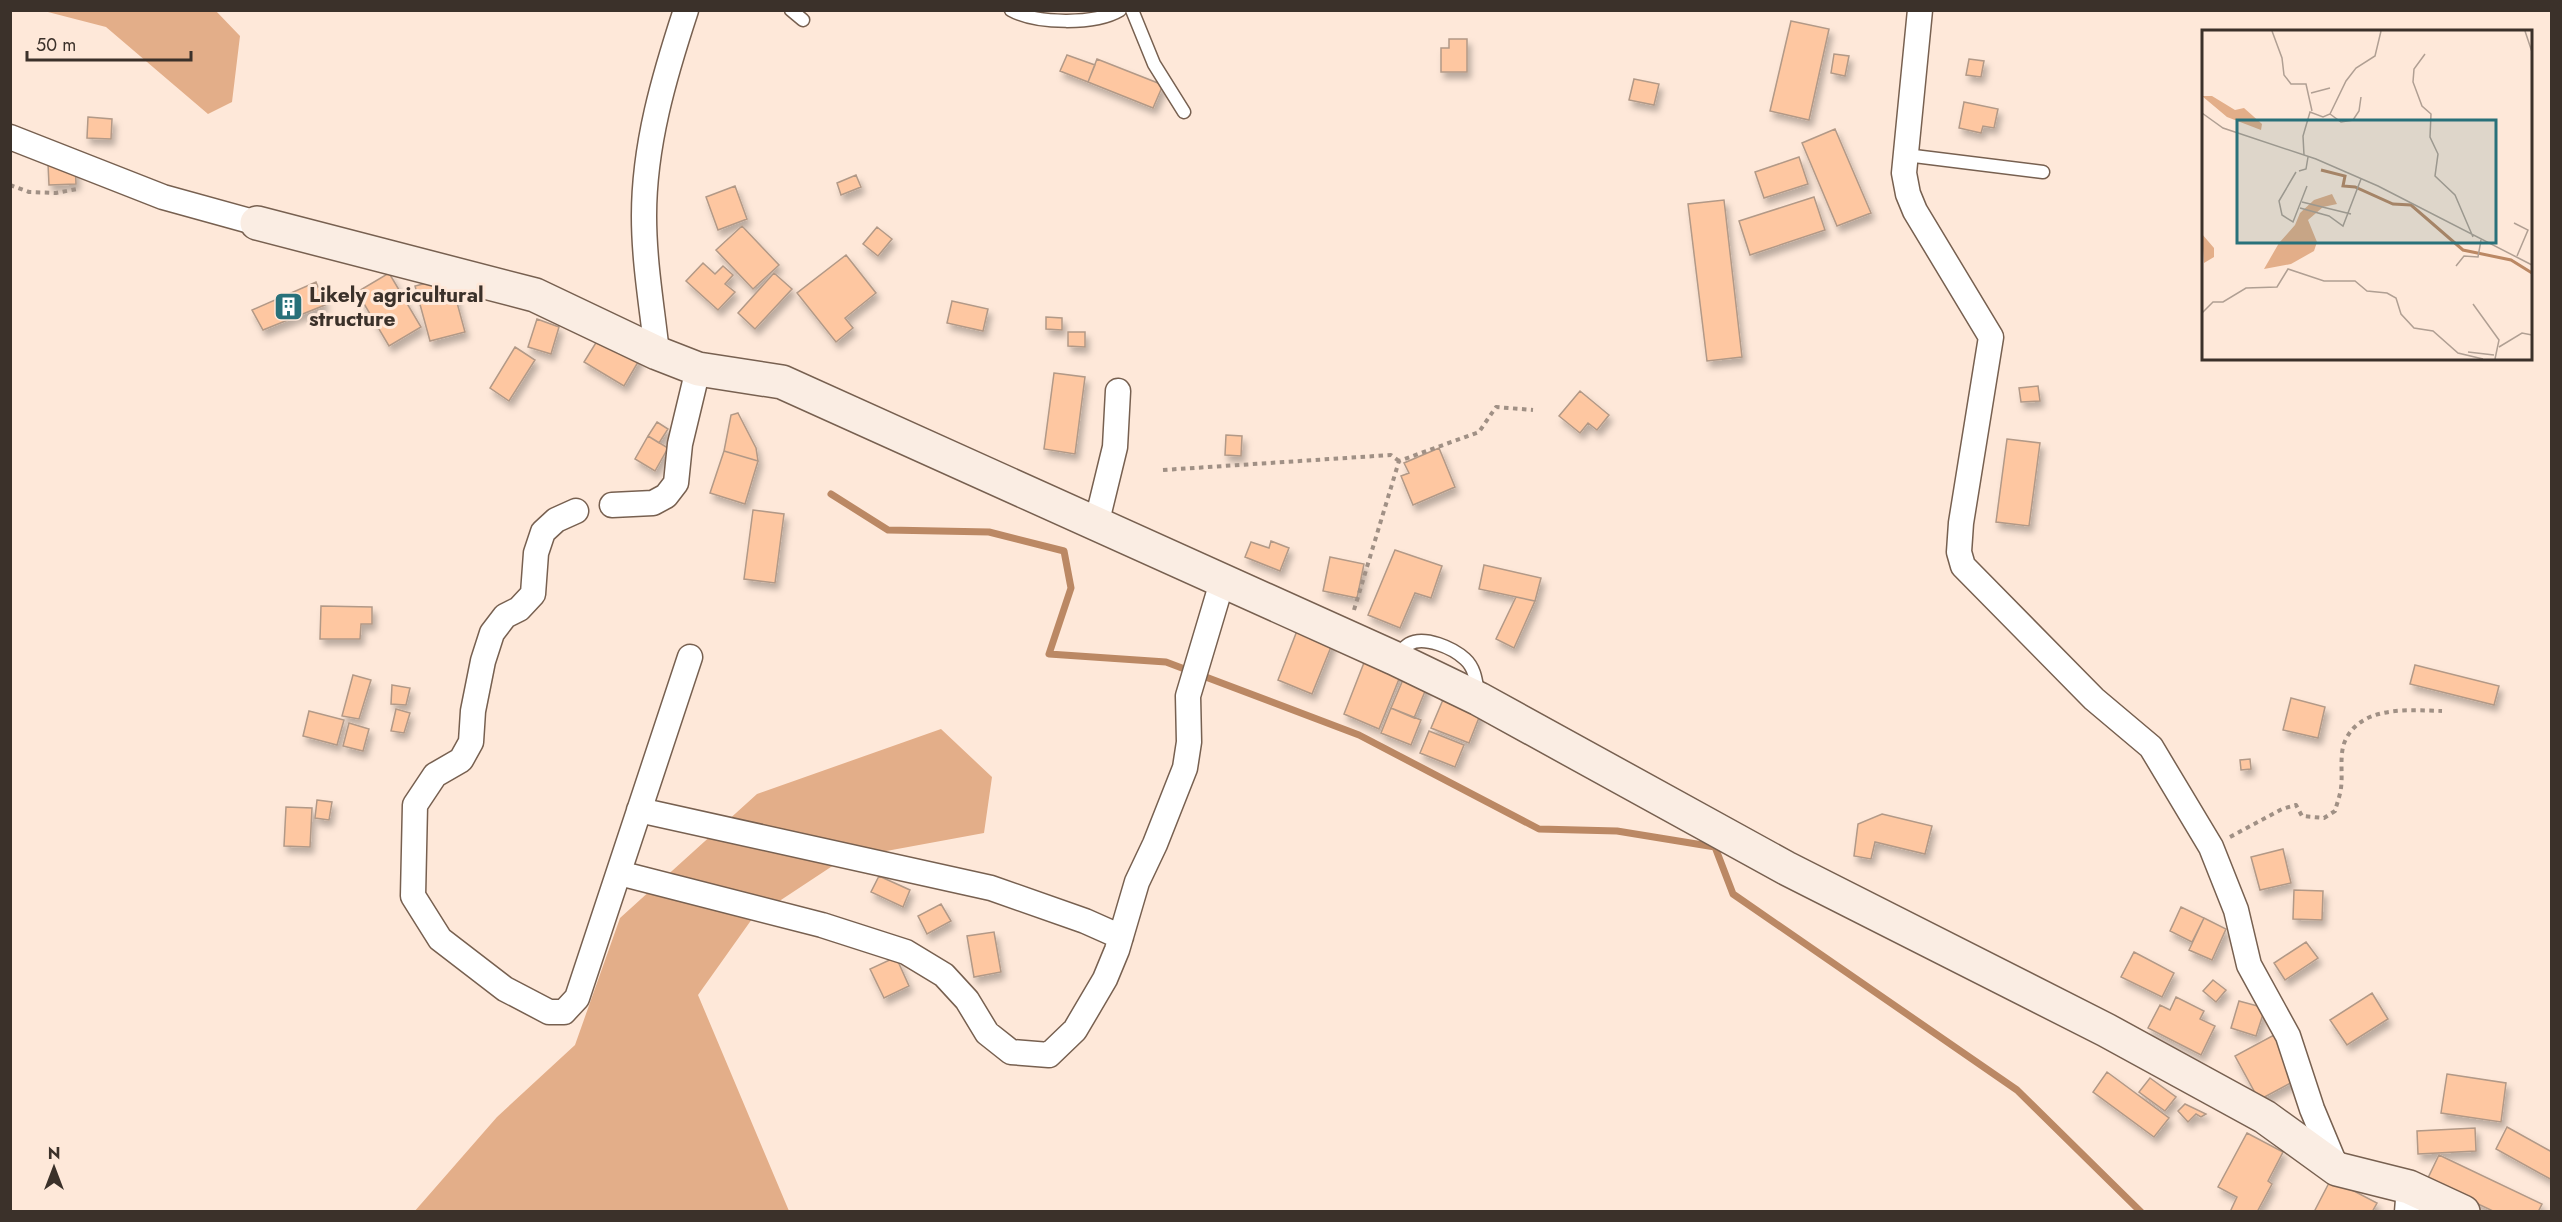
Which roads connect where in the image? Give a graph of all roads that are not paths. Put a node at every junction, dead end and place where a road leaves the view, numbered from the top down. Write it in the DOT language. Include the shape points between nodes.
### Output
graph roads {
  1 [pos="686,10"];
  2 [pos="791,10"];
  3 [pos="1011,10"];
  4 [pos="1120,10"];
  5 [pos="1132,10"];
  6 [pos="1920,10"];
  7 [pos="803,20"];
  8 [pos="1184,112"];
  9 [pos="10,137"];
  10 [pos="1906,155"];
  11 [pos="2043,172"];
  12 [pos="257,223"];
  13 [pos="657,353"];
  14 [pos="698,369"];
  15 [pos="1118,391"];
  16 [pos="612,505"];
  17 [pos="576,511"];
  18 [pos="1096,525"];
  19 [pos="1222,582"];
  20 [pos="690,657"];
  21 [pos="639,810"];
  22 [pos="619,873"];
  23 [pos="1121,937"];
  24 [pos="2337,1169"];
  25 [pos="2408,1199"];
  26 [pos="2463,1212"];
  1 -- 13 [label="street" via="662,81 648,155 646,267"];
  2 -- 7 [label="lane"];
  3 -- 4 [label="lane" via="1023,17 1061,21 1109,16"];
  5 -- 8 [label="lane" via="1154,64"];
  6 -- 10 [label="street"];
  9 -- 12 [label="street" via="163,197"];
  10 -- 11 [label="lane"];
  10 -- 24 [label="street" via="1904,173 1915,211 1991,337 1961,524 1959,552 1963,566 2094,699 2151,747 2211,847 2236,910 2249,965 2288,1036"];
  12 -- 13 [label="street" via="535,295"];
  13 -- 14 [label="street"];
  14 -- 16 [label="street" via="680,444 676,483 666,496 653,503"];
  14 -- 18 [label="street" via="782,382"];
  15 -- 18 [label="street" via="1115,447"];
  17 -- 22 [label="street" via="556,520 543,532 536,553 533,594 519,609 505,616 492,633 473,711 471,742 461,760 435,774 415,805 413,896 440,939 505,989 549,1012 564,1012 577,998"];
  18 -- 19 [label="street"];
  19 -- 23 [label="street" via="1188,696 1185,768 1137,882"];
  19 -- 24 [label="street" via="1479,699 1786,868 2106,1030 2255,1112"];
  20 -- 21 [label="street"];
  21 -- 22 [label="street"];
  21 -- 23 [label="street" via="991,888"];
  22 -- 23 [label="street" via="822,925 906,952 944,975 967,1000 987,1033 1011,1052 1049,1055 1075,1030 1104,979"];
  24 -- 25 [label="street"];
  25 -- 26 [label="street"];
}
